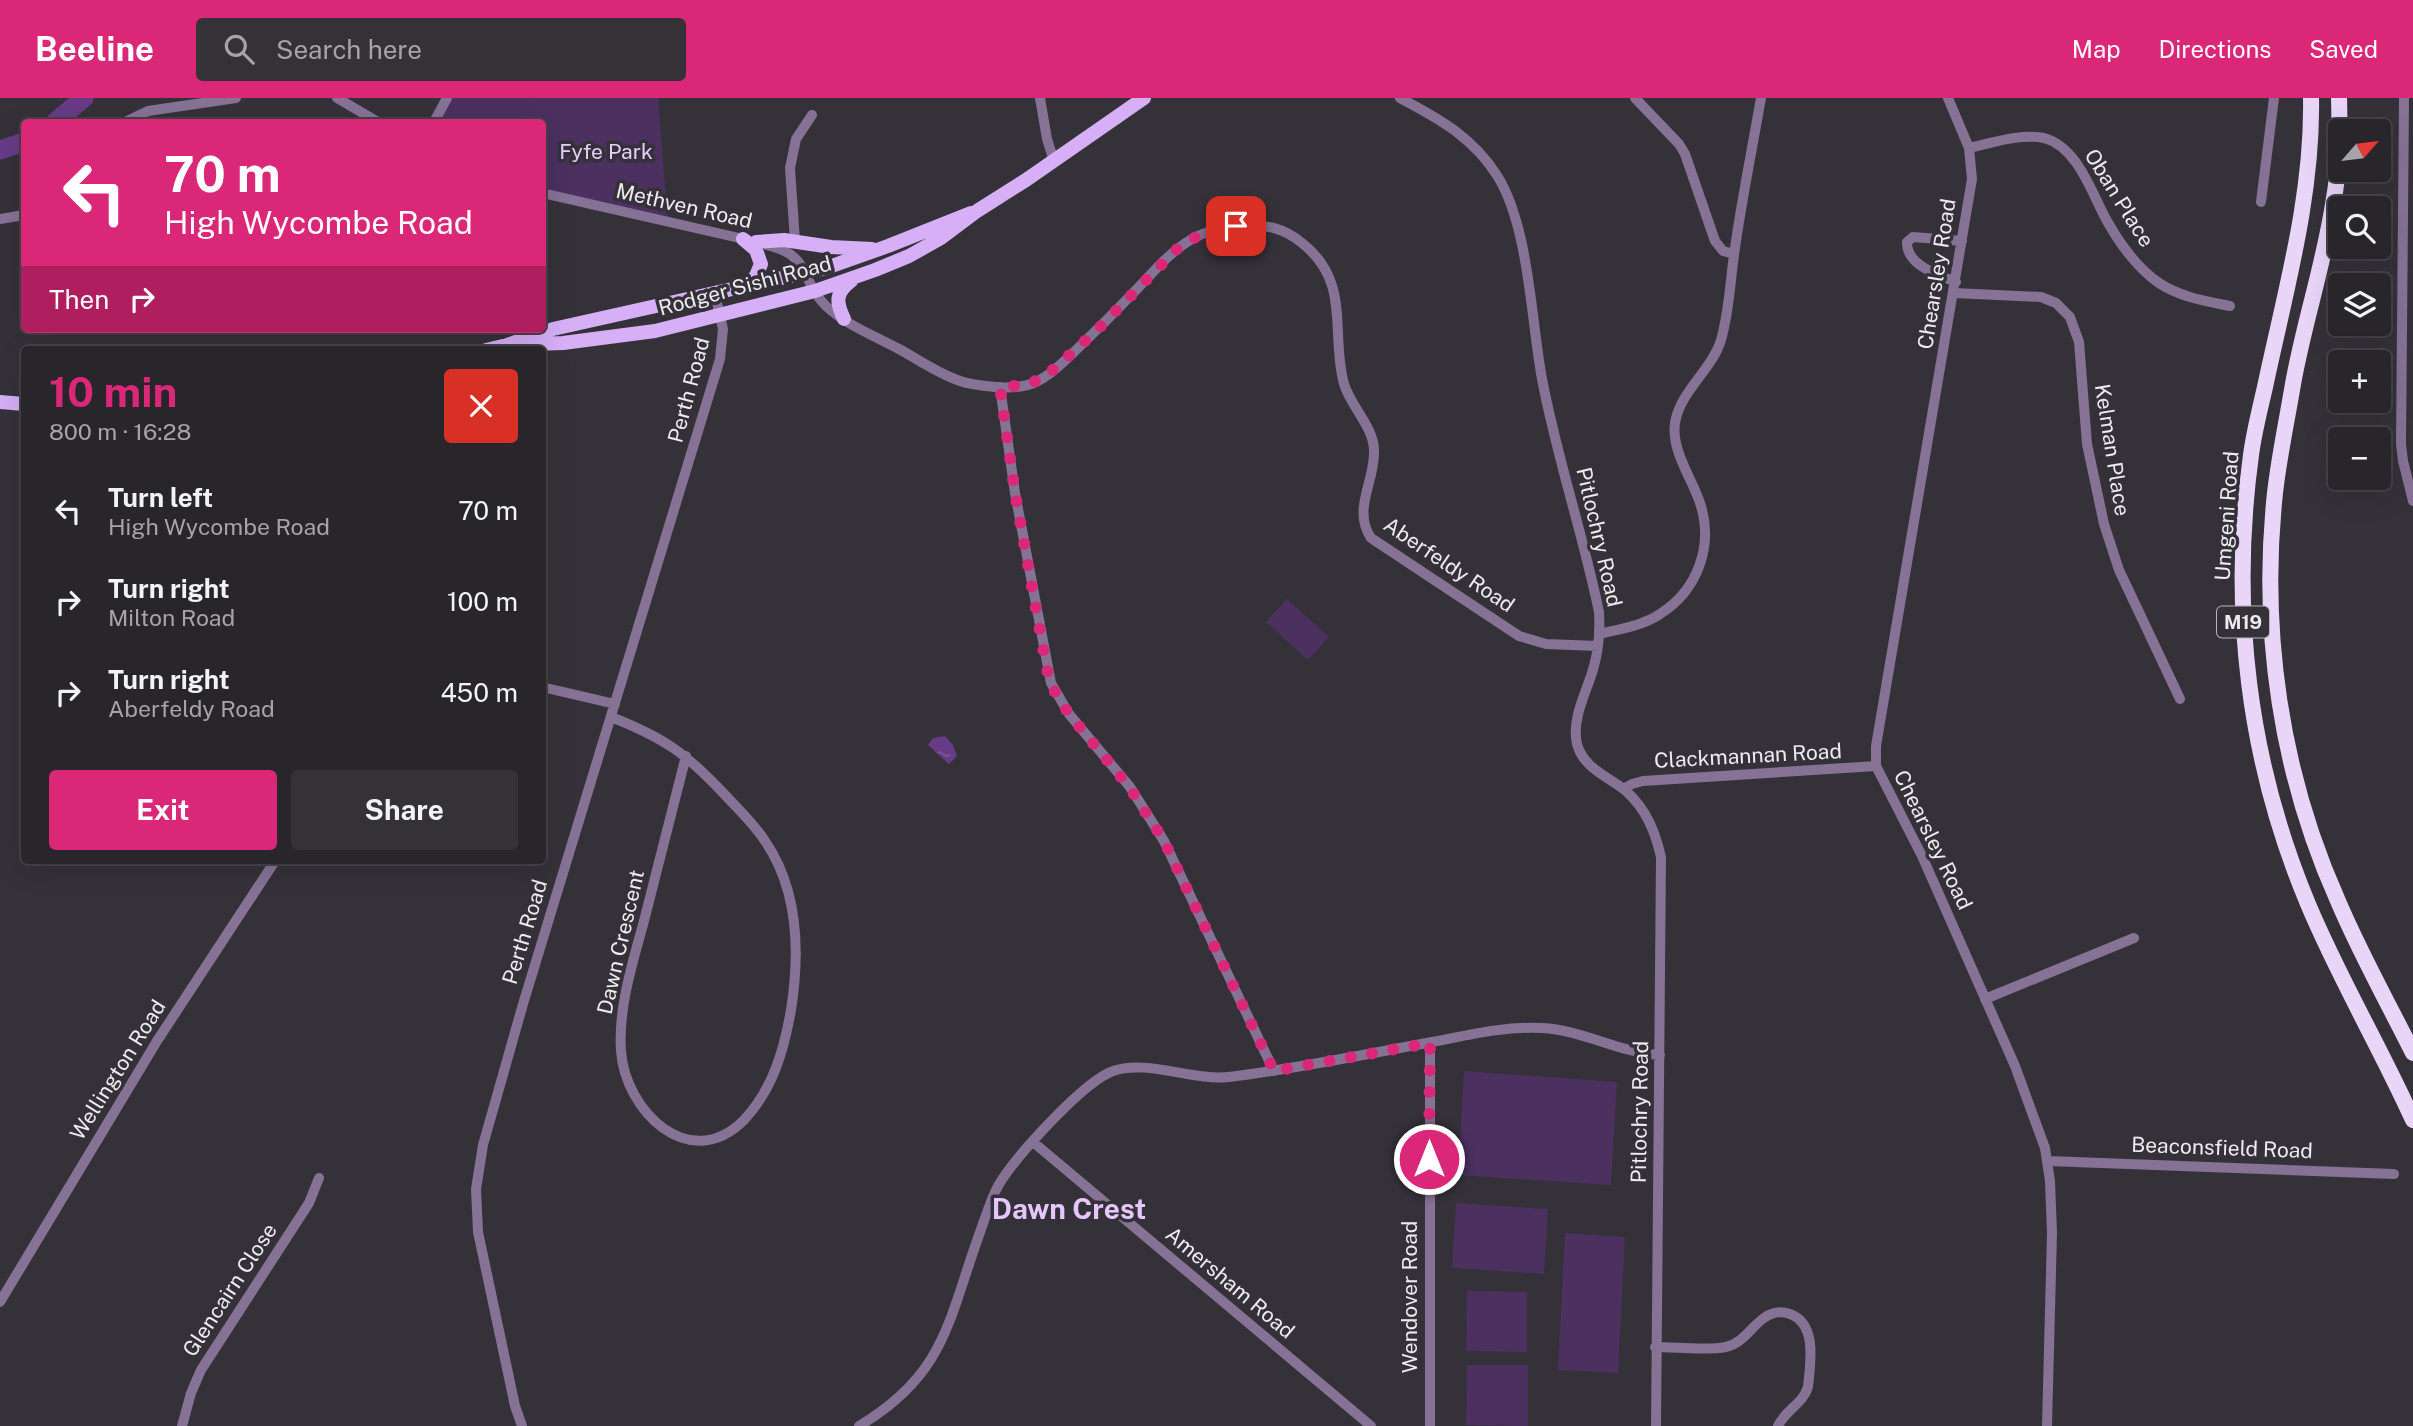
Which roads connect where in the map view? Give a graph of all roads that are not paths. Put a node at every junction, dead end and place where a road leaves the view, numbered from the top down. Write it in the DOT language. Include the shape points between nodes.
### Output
graph roads {
  1 [pos="236,98"];
  2 [pos="337,98"];
  3 [pos="447,98"];
  4 [pos="1040,98"];
  5 [pos="1143,98"];
  6 [pos="1400,98"];
  7 [pos="1635,98"];
  8 [pos="1761,98"];
  9 [pos="1948,98"];
  10 [pos="2274,98"];
  11 [pos="2311,98"];
  12 [pos="2339,98"];
  13 [pos="2404,98"];
  14 [pos="813,116"];
  15 [pos="131,119"];
  16 [pos="373,119"];
  17 [pos="436,119"];
  18 [pos="1969,148"];
  19 [pos="1054,161"];
  20 [pos="546,194"];
  21 [pos="2261,202"];
  22 [pos="977,211"];
  23 [pos="21,216"];
  24 [pos="0,219"];
  25 [pos="749,240"];
  26 [pos="795,241"];
  27 [pos="1962,241"];
  28 [pos="883,248"];
  29 [pos="1734,254"];
  30 [pos="807,274"];
  31 [pos="855,278"];
  32 [pos="746,286"];
  33 [pos="1955,288"];
  34 [pos="815,291"];
  35 [pos="715,295"];
  36 [pos="2230,306"];
  37 [pos="721,316"];
  38 [pos="844,319"];
  39 [pos="546,331"];
  40 [pos="542,333"];
  41 [pos="507,345"];
  42 [pos="503,346"];
  43 [pos="1000,387"];
  44 [pos="0,402"];
  45 [pos="21,404"];
  46 [pos="2413,501"];
  47 [pos="1600,634"];
  48 [pos="1598,646"];
  49 [pos="546,688"];
  50 [pos="2180,699"];
  51 [pos="615,705"];
  52 [pos="611,717"];
  53 [pos="686,756"];
  54 [pos="1876,766"];
  55 [pos="1623,789"];
  56 [pos="273,864"];
  57 [pos="2134,938"];
  58 [pos="1985,999"];
  59 [pos="1430,1043"];
  60 [pos="2413,1053"];
  61 [pos="1660,1055"];
  62 [pos="1274,1071"];
  63 [pos="2413,1120"];
  64 [pos="1033,1142"];
  65 [pos="2048,1161"];
  66 [pos="2394,1174"];
  67 [pos="319,1178"];
  68 [pos="0,1302"];
  69 [pos="1655,1347"];
  70 [pos="182,1426"];
  71 [pos="522,1426"];
  72 [pos="859,1426"];
  73 [pos="1371,1426"];
  74 [pos="1430,1426"];
  75 [pos="1656,1426"];
  76 [pos="1778,1426"];
  77 [pos="2047,1426"];
  1 -- 15 [label="street" via="148,111"];
  2 -- 16 [label="street"];
  3 -- 17 [label="street"];
  4 -- 19 [label="street"];
  5 -- 19 [label="main road, Rodger Sishi Road"];
  6 -- 47 [label="street, Pitlochry Road" via="1468,139 1499,178 1514,212 1542,380 1596,599"];
  7 -- 29 [label="street" via="1679,144 1715,241 1723,251"];
  8 -- 29 [label="street"];
  9 -- 18 [label="street, Chearsley Road"];
  10 -- 21 [label="street"];
  11 -- 63 [label="highway, Umgeni Road / M19" via="2303,209 2251,452 2242,562 2245,654 2263,771 2290,859 2337,967"];
  12 -- 60 [label="highway, M19" via="2334,198 2275,492 2272,645 2286,737 2308,823 2338,901"];
  13 -- 46 [label="street" via="2401,444"];
  14 -- 26 [label="street" via="796,139 790,168"];
  18 -- 27 [label="street, Chearsley Road" via="1972,179"];
  18 -- 36 [label="street, Oban Place" via="2029,137 2053,141 2068,153 2108,222 2148,274 2179,293"];
  19 -- 22 [label="main road, Rodger Sishi Road"];
  20 -- 25 [label="street, Methven Road"];
  22 -- 28 [label="main road, Rodger Sishi Road"];
  22 -- 31 [label="main road, Rodger Sishi Road" via="925,248"];
  23 -- 24 [label="street"];
  25 -- 26 [label="main road"];
  25 -- 30 [label="street, Methven Road" via="787,250"];
  25 -- 32 [label="main road" via="761,261"];
  26 -- 28 [label="main road"];
  27 -- 33 [label="street, Chearsley Road"];
  27 -- 33 [label="street" via="1913,237 1907,242 1909,254 1918,263"];
  28 -- 30 [label="main road, Rodger Sishi Road"];
  29 -- 47 [label="street" via="1721,342 1680,407 1675,423 1678,448 1704,517 1705,544 1699,568 1680,598 1659,615"];
  30 -- 32 [label="main road, Rodger Sishi Road"];
  30 -- 34 [label="street, Methven Road"];
  31 -- 34 [label="main road, Rodger Sishi Road"];
  31 -- 38 [label="main road" via="837,297"];
  32 -- 35 [label="main road, Rodger Sishi Road"];
  33 -- 50 [label="street, Kelman Place" via="2040,297 2056,303 2070,317 2078,342 2092,472 2111,548"];
  33 -- 54 [label="street, Chearsley Road"];
  34 -- 37 [label="main road, Rodger Sishi Road"];
  34 -- 38 [label="street, Aberfeldy Road"];
  35 -- 37 [label="street, Perth Road"];
  35 -- 39 [label="main road, Rodger Sishi Road"];
  37 -- 41 [label="main road, Rodger Sishi Road" via="655,331"];
  37 -- 51 [label="street, Perth Road" via="720,359"];
  38 -- 43 [label="street, Aberfeldy Road" via="951,378"];
  40 -- 41 [label="main road, Rodger Sishi Road"];
  41 -- 42 [label="main road, Rodger Sishi Road"];
  43 -- 48 [label="street, Aberfeldy Road" via="1027,385 1056,369 1191,239 1236,226 1261,224 1282,229 1318,258 1334,290 1345,386 1374,443 1363,505 1363,521 1371,538 1519,636 1546,644"];
  43 -- 62 [label="street" via="1051,683 1164,841"];
  44 -- 45 [label="main road"];
  47 -- 48 [label="street, Pitlochry Road"];
  48 -- 55 [label="street, Pitlochry Road" via="1577,717 1577,743 1587,762"];
  49 -- 51 [label="street"];
  51 -- 52 [label="street, Perth Road"];
  52 -- 53 [label="street, Dawn Crescent"];
  52 -- 71 [label="street, Perth Road" via="478,1166 478,1232"];
  53 -- 53 [label="street, Dawn Crescent" via="765,841 785,881 795,933 795,984 783,1051 773,1078 742,1121 704,1140 679,1137 657,1125 636,1100 621,1051 622,1012 632,964"];
  54 -- 55 [label="street, Clackmannan Road" via="1643,781"];
  54 -- 58 [label="street, Chearsley Road" via="1922,856"];
  55 -- 61 [label="street, Pitlochry Road" via="1649,820 1661,857"];
  56 -- 68 [label="street, Wellington Road" via="157,1041"];
  57 -- 58 [label="street"];
  58 -- 65 [label="street, Chearsley Road" via="2030,1103"];
  59 -- 61 [label="street" via="1502,1029 1546,1028"];
  59 -- 62 [label="street"];
  59 -- 74 [label="street, Wendover Road"];
  61 -- 69 [label="street, Pitlochry Road"];
  62 -- 64 [label="street" via="1208,1078 1119,1069 1089,1086"];
  64 -- 72 [label="street" via="997,1188 945,1336 931,1362 895,1401"];
  64 -- 73 [label="street, Amersham Road"];
  65 -- 66 [label="street, Beaconsfield Road"];
  65 -- 77 [label="street, Chearsley Road" via="2052,1282"];
  67 -- 70 [label="street, Glencairn Close" via="309,1203 201,1370"];
  69 -- 75 [label="street, Pitlochry Road"];
  69 -- 76 [label="street" via="1726,1347 1768,1315 1794,1315 1804,1324 1810,1340 1808,1387"];
}
